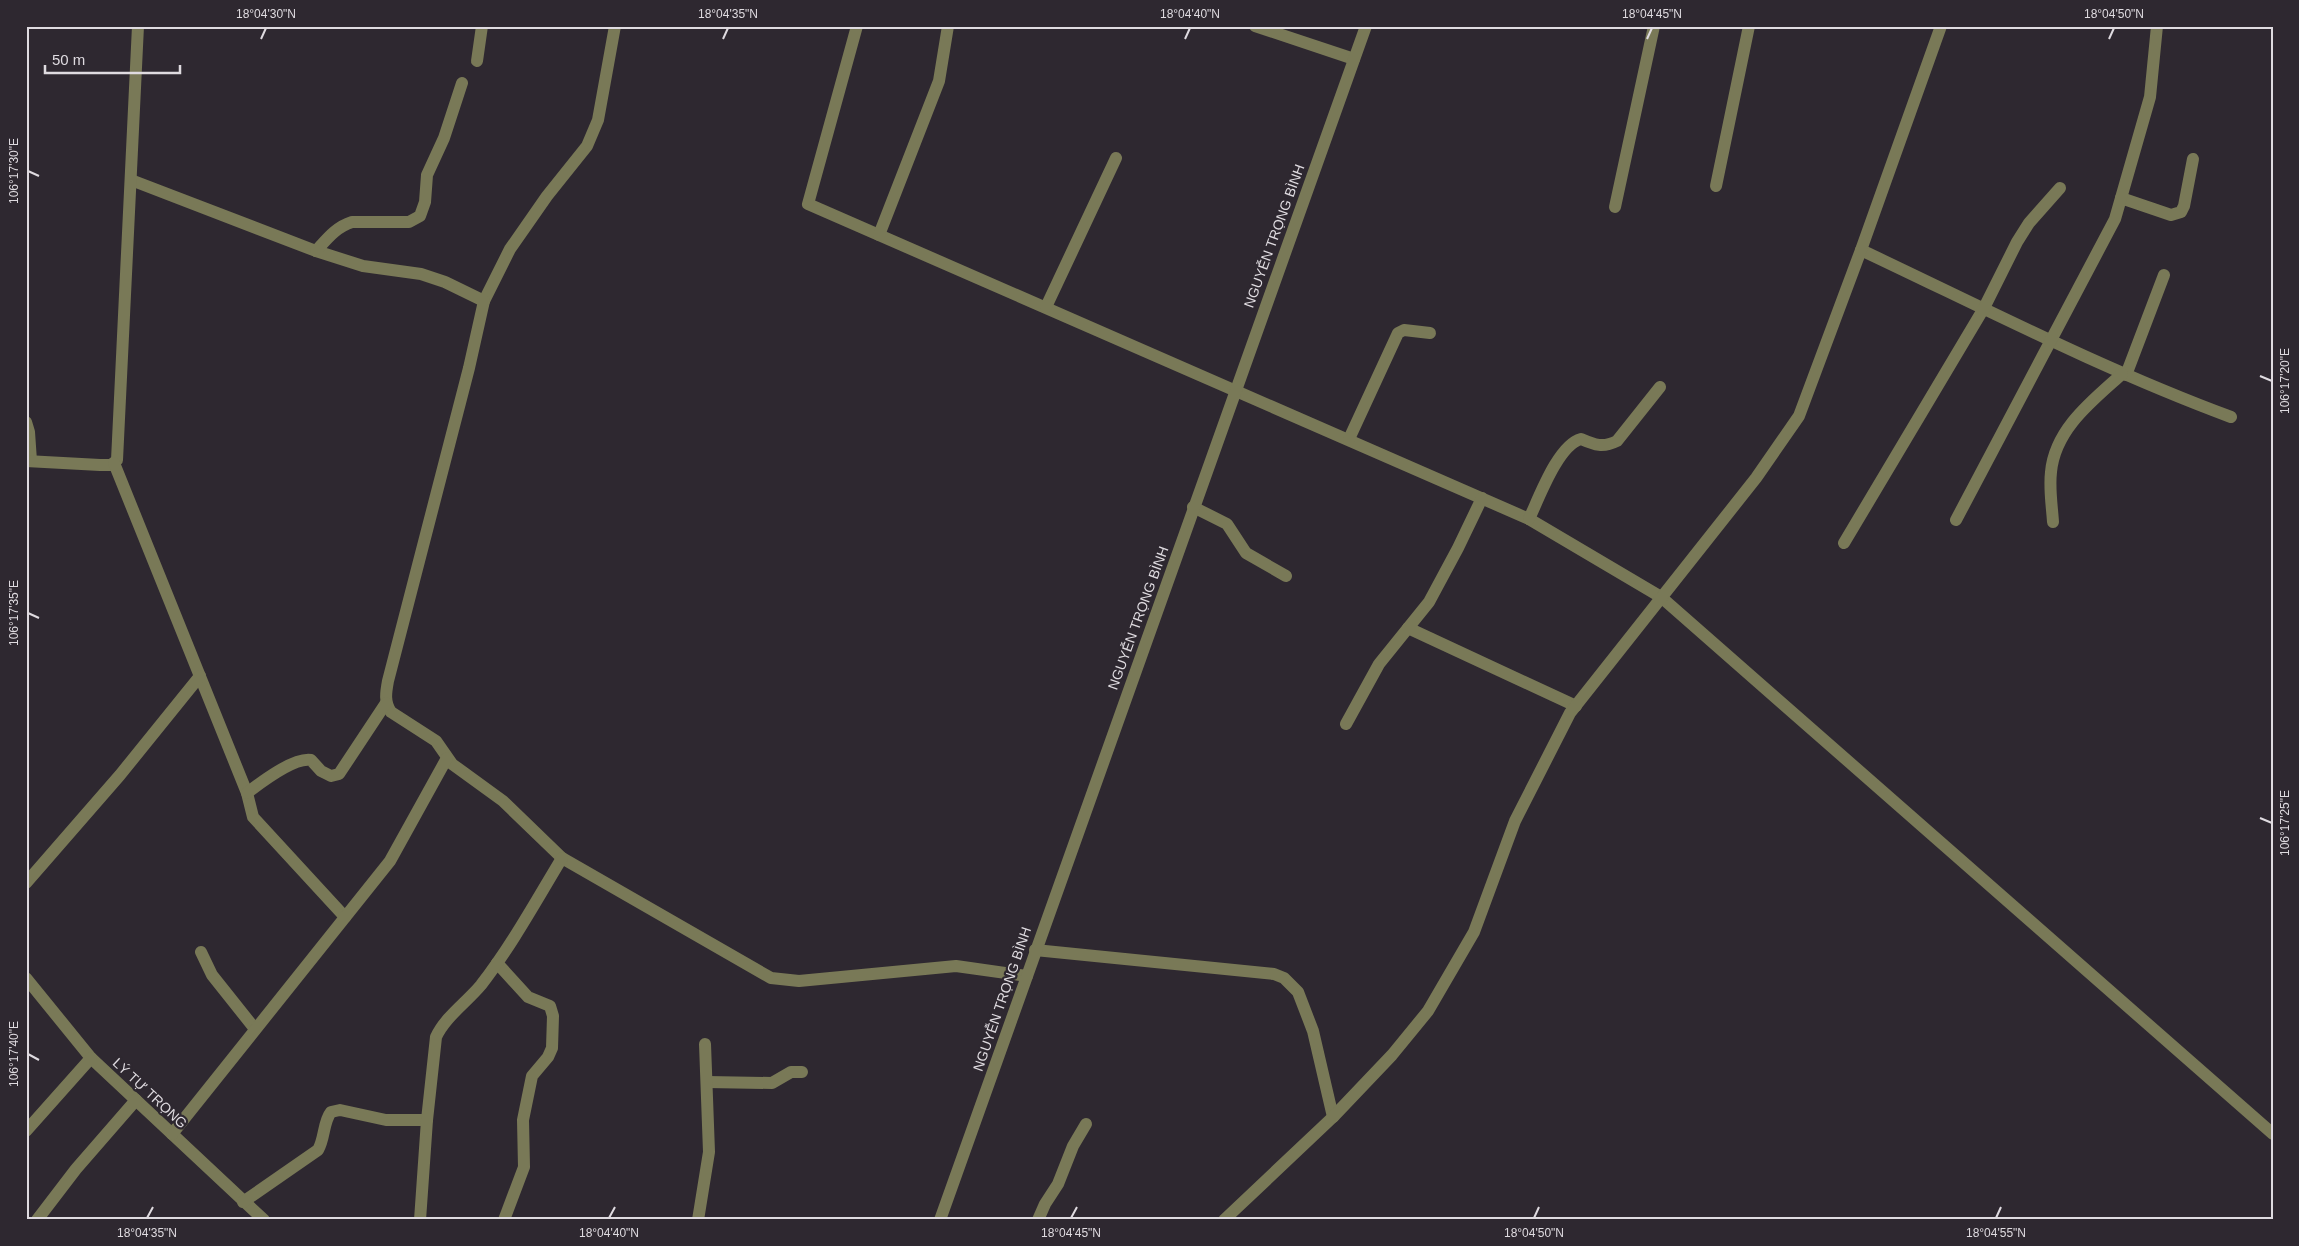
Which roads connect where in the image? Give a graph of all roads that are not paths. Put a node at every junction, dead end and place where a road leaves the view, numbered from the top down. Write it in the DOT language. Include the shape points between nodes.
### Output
graph roads {
  1 [pos="138,26"];
  2 [pos="482,26"];
  3 [pos="615,26"];
  4 [pos="857,26"];
  5 [pos="948,26"];
  6 [pos="1255,26"];
  7 [pos="1366,26"];
  8 [pos="1654,26"];
  9 [pos="1749,26"];
  10 [pos="1941,26"];
  11 [pos="2157,26"];
  12 [pos="1354,59"];
  13 [pos="477,61"];
  14 [pos="462,84"];
  15 [pos="1116,158"];
  16 [pos="2193,159"];
  17 [pos="131,180"];
  18 [pos="1716,186"];
  19 [pos="2060,188"];
  20 [pos="2121,198"];
  21 [pos="1615,207"];
  22 [pos="880,235"];
  23 [pos="1861,250"];
  24 [pos="316,251"];
  25 [pos="2164,275"];
  26 [pos="484,301"];
  27 [pos="1046,307"];
  28 [pos="1984,308"];
  29 [pos="1430,332"];
  30 [pos="2050,342"];
  31 [pos="2124,375"];
  32 [pos="1660,387"];
  33 [pos="1235,389"];
  34 [pos="2231,417"];
  35 [pos="26,422"];
  36 [pos="1349,439"];
  37 [pos="28,461"];
  38 [pos="114,463"];
  39 [pos="1482,498"];
  40 [pos="1193,507"];
  41 [pos="1529,518"];
  42 [pos="1956,520"];
  43 [pos="2053,522"];
  44 [pos="1844,543"];
  45 [pos="1286,576"];
  46 [pos="1661,597"];
  47 [pos="1408,628"];
  48 [pos="200,676"];
  49 [pos="386,703"];
  50 [pos="1576,706"];
  51 [pos="1346,724"];
  52 [pos="447,758"];
  53 [pos="247,793"];
  54 [pos="562,858"];
  55 [pos="26,883"];
  56 [pos="345,917"];
  57 [pos="1035,950"];
  58 [pos="201,952"];
  59 [pos="497,963"];
  60 [pos="1027,976"];
  61 [pos="26,978"];
  62 [pos="256,1029"];
  63 [pos="705,1044"];
  64 [pos="91,1058"];
  65 [pos="802,1072"];
  66 [pos="707,1082"];
  67 [pos="136,1100"];
  68 [pos="1333,1117"];
  69 [pos="427,1120"];
  70 [pos="1086,1124"];
  71 [pos="26,1131"];
  72 [pos="172,1134"];
  73 [pos="2273,1134"];
  74 [pos="244,1202"];
  75 [pos="38,1220"];
  76 [pos="264,1220"];
  77 [pos="420,1220"];
  78 [pos="504,1220"];
  79 [pos="698,1220"];
  80 [pos="940,1220"];
  81 [pos="1038,1220"];
  82 [pos="1224,1220"];
  1 -- 17 [label="street"];
  2 -- 13 [label="street"];
  3 -- 26 [label="street" via="594,134 510,249"];
  4 -- 22 [label="street" via="808,204"];
  5 -- 22 [label="street" via="939,82"];
  6 -- 12 [label="street"];
  7 -- 12 [label="street, NGUYỄN TRỌNG BÌNH"];
  8 -- 21 [label="street"];
  9 -- 18 [label="street"];
  10 -- 23 [label="street"];
  11 -- 20 [label="street" via="2150,97"];
  12 -- 33 [label="street, NGUYỄN TRỌNG BÌNH"];
  14 -- 24 [label="street" via="444,138 427,175 426,202 420,216 410,222 346,224 333,232"];
  15 -- 27 [label="street"];
  16 -- 20 [label="street" via="2181,212 2171,215"];
  17 -- 24 [label="street"];
  17 -- 38 [label="street" via="118,451"];
  19 -- 28 [label="street" via="2017,242"];
  20 -- 30 [label="street" via="2115,219"];
  22 -- 27 [label="street"];
  23 -- 28 [label="street"];
  23 -- 46 [label="street" via="1798,416 1756,478"];
  24 -- 26 [label="street" via="363,266 421,274"];
  25 -- 31 [label="street"];
  26 -- 49 [label="street" via="470,368 388,681"];
  27 -- 33 [label="street"];
  28 -- 30 [label="street"];
  28 -- 44 [label="street"];
  29 -- 36 [label="street" via="1404,330 1398,333"];
  30 -- 31 [label="street"];
  30 -- 42 [label="street"];
  31 -- 34 [label="street"];
  31 -- 43 [label="street" via="2078,415 2058,446 2051,470"];
  32 -- 41 [label="street" via="1617,440 1607,446 1581,439 1570,444 1558,460"];
  33 -- 36 [label="street"];
  33 -- 40 [label="street, NGUYỄN TRỌNG BÌNH"];
  35 -- 37 [label="street"];
  36 -- 39 [label="street"];
  37 -- 38 [label="street" via="100,466"];
  38 -- 48 [label="street"];
  39 -- 41 [label="street"];
  39 -- 47 [label="street" via="1429,602"];
  40 -- 45 [label="street" via="1227,524 1246,553"];
  40 -- 57 [label="street, NGUYỄN TRỌNG BÌNH"];
  41 -- 46 [label="street"];
  46 -- 50 [label="street"];
  46 -- 73 [label="street"];
  47 -- 50 [label="street"];
  47 -- 51 [label="street" via="1379,664"];
  48 -- 53 [label="street"];
  48 -- 55 [label="street"];
  49 -- 52 [label="street" via="391,712 436,741"];
  49 -- 53 [label="street" via="339,774 331,776 308,759 280,771"];
  50 -- 68 [label="street" via="1515,821 1474,932 1428,1012"];
  52 -- 54 [label="street" via="503,801"];
  52 -- 56 [label="street" via="390,861"];
  53 -- 56 [label="street" via="253,817"];
  54 -- 59 [label="street"];
  54 -- 60 [label="street" via="755,971 778,980 956,966"];
  56 -- 62 [label="street"];
  57 -- 60 [label="street, NGUYỄN TRỌNG BÌNH"];
  57 -- 68 [label="street" via="1274,974 1284,978 1298,992 1313,1031"];
  58 -- 62 [label="street" via="212,975"];
  59 -- 69 [label="street" via="466,1003 439,1030 434,1042"];
  59 -- 78 [label="street" via="528,997 550,1006 554,1016 552,1048 534,1072 527,1095 523,1120 524,1167"];
  60 -- 80 [label="street, NGUYỄN TRỌNG BÌNH"];
  61 -- 64 [label="street, LÝ TỰ TRỌNG"];
  62 -- 72 [label="street"];
  63 -- 66 [label="street"];
  64 -- 67 [label="street, LÝ TỰ TRỌNG"];
  64 -- 71 [label="street"];
  65 -- 66 [label="street" via="791,1072 772,1083"];
  66 -- 79 [label="street" via="709,1152"];
  67 -- 72 [label="street, LÝ TỰ TRỌNG"];
  67 -- 75 [label="street" via="76,1169"];
  68 -- 82 [label="street"];
  69 -- 74 [label="street" via="386,1120 340,1110 331,1112 318,1150"];
  69 -- 77 [label="street"];
  70 -- 81 [label="street"];
  72 -- 74 [label="street, LÝ TỰ TRỌNG"];
  74 -- 76 [label="street, LÝ TỰ TRỌNG"];
}
